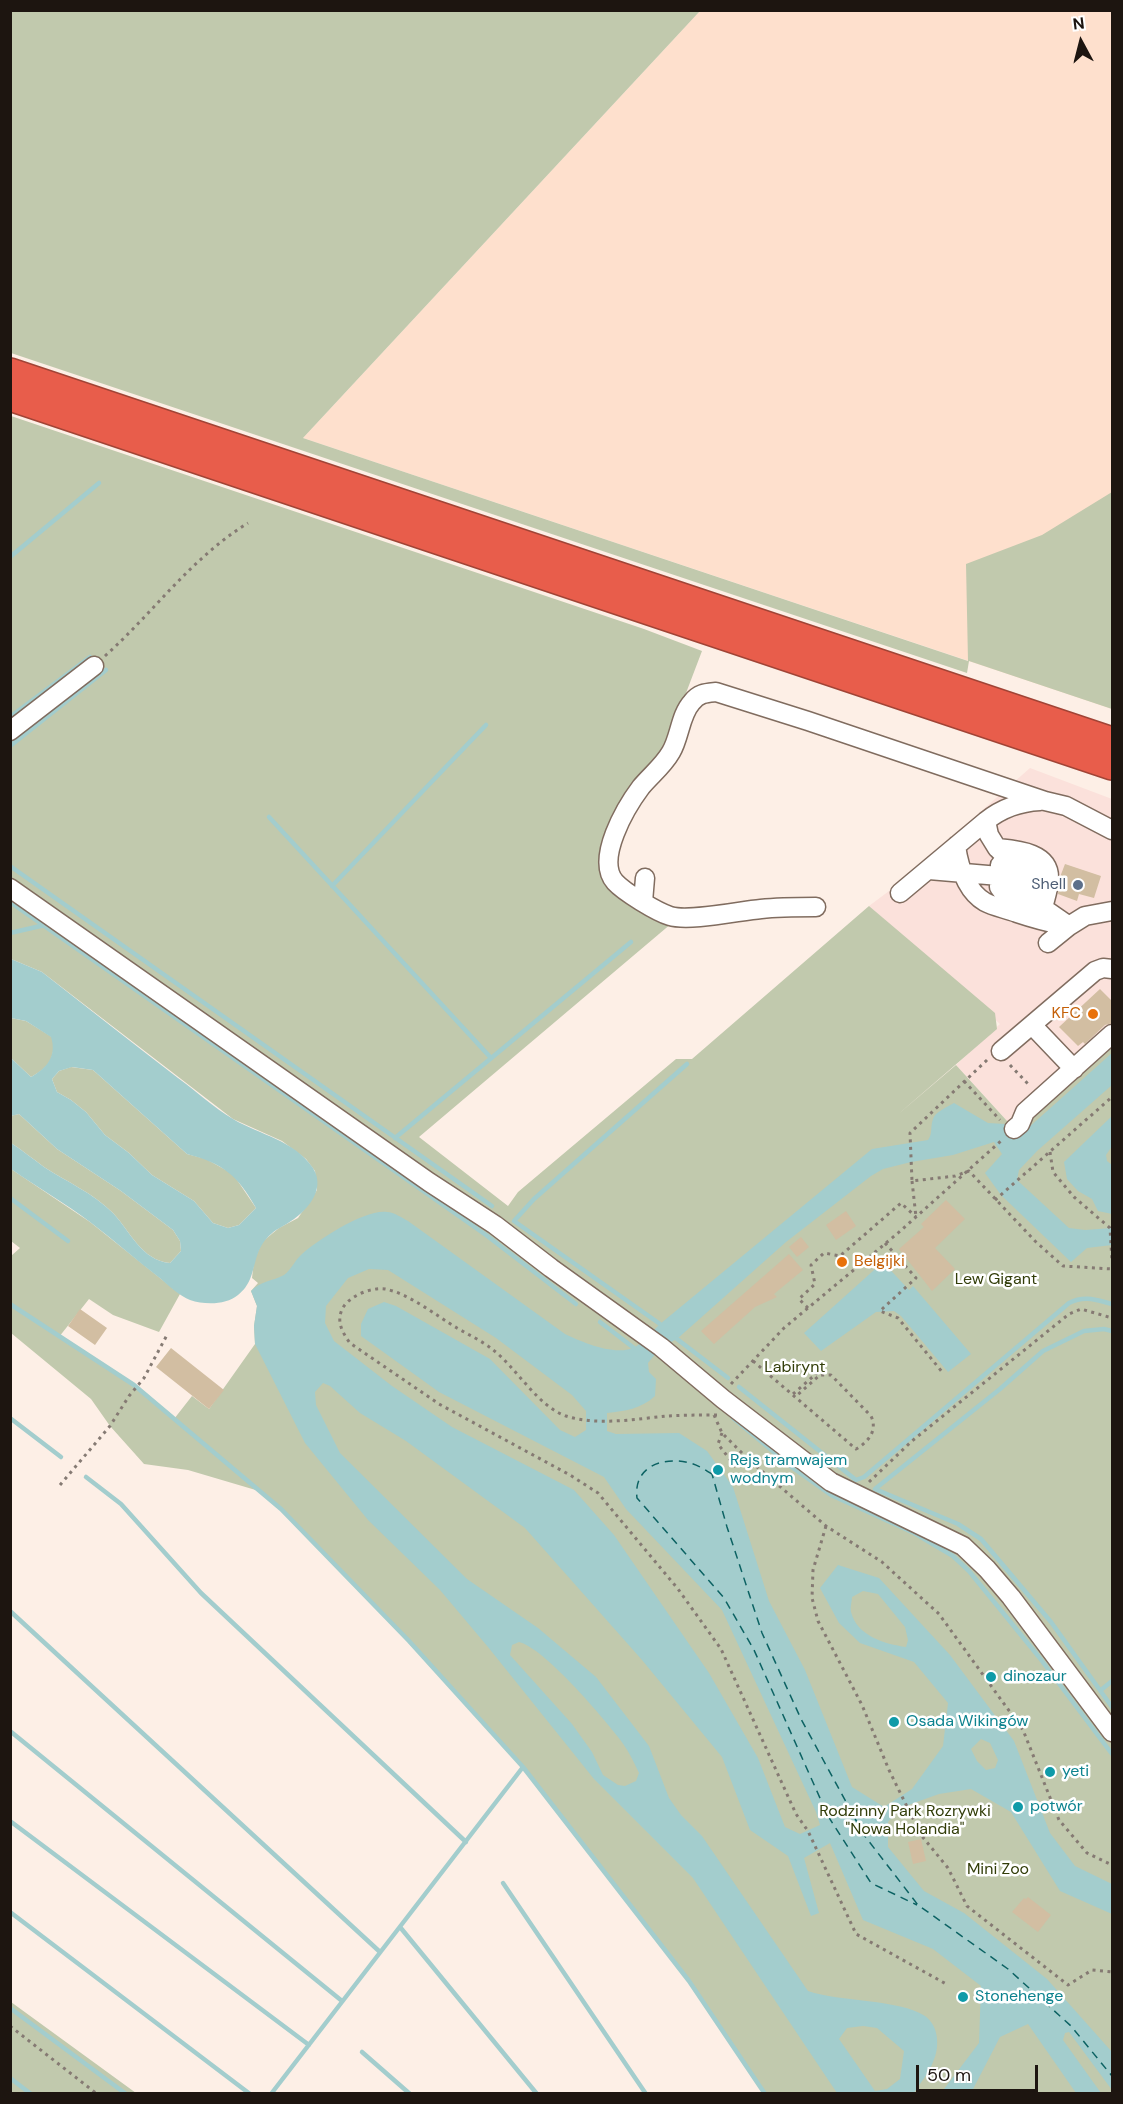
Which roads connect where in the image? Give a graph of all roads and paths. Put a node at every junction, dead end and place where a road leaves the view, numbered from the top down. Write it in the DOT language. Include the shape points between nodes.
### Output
graph roads {
  1 [pos="10,372"];
  2 [pos="10,398"];
  3 [pos="248,523"];
  4 [pos="94,666"];
  5 [pos="10,731"];
  6 [pos="1113,741"];
  7 [pos="1113,766"];
  8 [pos="1045,801"];
  9 [pos="986,821"];
  10 [pos="1113,830"];
  11 [pos="956,846"];
  12 [pos="997,848"];
  13 [pos="929,870"];
  14 [pos="962,873"];
  15 [pos="1000,875"];
  16 [pos="645,878"];
  17 [pos="10,888"];
  18 [pos="900,893"];
  19 [pos="1046,895"];
  20 [pos="643,902"];
  21 [pos="816,907"];
  22 [pos="1112,911"];
  23 [pos="1069,926"];
  24 [pos="1048,943"];
  25 [pos="1113,969"];
  26 [pos="1032,1025"];
  27 [pos="1113,1034"];
  28 [pos="1001,1052"];
  29 [pos="1074,1069"];
  30 [pos="1113,1097"];
  31 [pos="1010,1127"];
  32 [pos="996,1146"];
  33 [pos="1050,1151"];
  34 [pos="969,1172"];
  35 [pos="912,1181"];
  36 [pos="996,1200"];
  37 [pos="916,1217"];
  38 [pos="1111,1227"];
  39 [pos="885,1243"];
  40 [pos="1112,1249"];
  41 [pos="1113,1261"];
  42 [pos="1113,1269"];
  43 [pos="808,1308"];
  44 [pos="1113,1318"];
  45 [pos="167,1335"];
  46 [pos="753,1361"];
  47 [pos="824,1367"];
  48 [pos="943,1372"];
  49 [pos="794,1396"];
  50 [pos="729,1403"];
  51 [pos="714,1415"];
  52 [pos="722,1433"];
  53 [pos="738,1470"];
  54 [pos="60,1485"];
  55 [pos="858,1495"];
  56 [pos="826,1526"];
  57 [pos="1113,1732"];
  58 [pos="1113,1865"];
  59 [pos="1113,1972"];
  60 [pos="948,1985"];
  61 [pos="10,2026"];
  62 [pos="97,2094"];
  1 -- 6 [label="highway"];
  2 -- 7 [label="highway"];
  3 -- 4 [label="path" via="195,563"];
  4 -- 5 [label="street"];
  8 -- 9 [label="street" via="1011,806"];
  8 -- 10 [label="street" via="1066,806"];
  8 -- 20 [label="street" via="716,692 702,693 691,703 672,751 627,810 608,854 614,881"];
  9 -- 11 [label="street"];
  9 -- 12 [label="street"];
  11 -- 13 [label="street"];
  11 -- 14 [label="street"];
  12 -- 15 [label="street"];
  12 -- 19 [label="street" via="1041,859 1049,870"];
  13 -- 14 [label="street"];
  13 -- 18 [label="street"];
  14 -- 15 [label="street"];
  14 -- 23 [label="street" via="985,902"];
  15 -- 19 [label="street" via="1032,885"];
  16 -- 20 [label="street"];
  17 -- 50 [label="street" via="495,1225 655,1342"];
  19 -- 23 [label="street"];
  20 -- 21 [label="street" via="670,916 687,917 764,908"];
  22 -- 23 [label="street" via="1085,916"];
  23 -- 24 [label="street"];
  25 -- 26 [label="street" via="1095,972"];
  26 -- 28 [label="street"];
  26 -- 29 [label="street"];
  27 -- 29 [label="street"];
  29 -- 31 [label="street" via="1025,1112 1020,1124"];
  30 -- 33 [label="path"];
  31 -- 35 [label="path" via="964,1081 910,1133"];
  32 -- 34 [label="path"];
  33 -- 36 [label="path"];
  33 -- 38 [label="path" via="1053,1172 1074,1197"];
  34 -- 35 [label="path"];
  34 -- 36 [label="path"];
  34 -- 37 [label="path"];
  35 -- 37 [label="path"];
  36 -- 42 [label="path" via="1063,1266"];
  37 -- 39 [label="path"];
  37 -- 43 [label="path" via="901,1203 840,1256 824,1253 811,1264 814,1284 799,1299"];
  38 -- 40 [label="path"];
  39 -- 43 [label="path"];
  39 -- 48 [label="path" via="916,1278 880,1311 898,1318"];
  40 -- 41 [label="path"];
  43 -- 46 [label="path"];
  44 -- 55 [label="path" via="1081,1310 1069,1314 912,1441"];
  45 -- 54 [label="path" via="144,1378 110,1426"];
  46 -- 49 [label="path"];
  46 -- 50 [label="path" via="731,1384"];
  47 -- 49 [label="path"];
  49 -- 49 [label="path" via="856,1449 872,1435 871,1416 831,1375 820,1375"];
  50 -- 51 [label="path" via="725,1414"];
  50 -- 55 [label="street" via="812,1469"];
  51 -- 52 [label="path"];
  51 -- 60 [label="path" via="626,1421 586,1420 554,1411 493,1349 402,1294 384,1289 358,1295 345,1305 339,1320 351,1343 439,1404 598,1493 678,1589 721,1649 855,1934"];
  52 -- 53 [label="path" via="718,1444"];
  52 -- 56 [label="path"];
  55 -- 57 [label="street" via="972,1553"];
  56 -- 58 [label="path" via="882,1562 939,1614 1023,1730 1059,1820 1086,1854"];
  56 -- 59 [label="path" via="813,1570 812,1598 818,1621 862,1704 921,1834 948,1868 967,1906 1068,1984 1092,1970"];
  61 -- 62 [label="path"];
}
